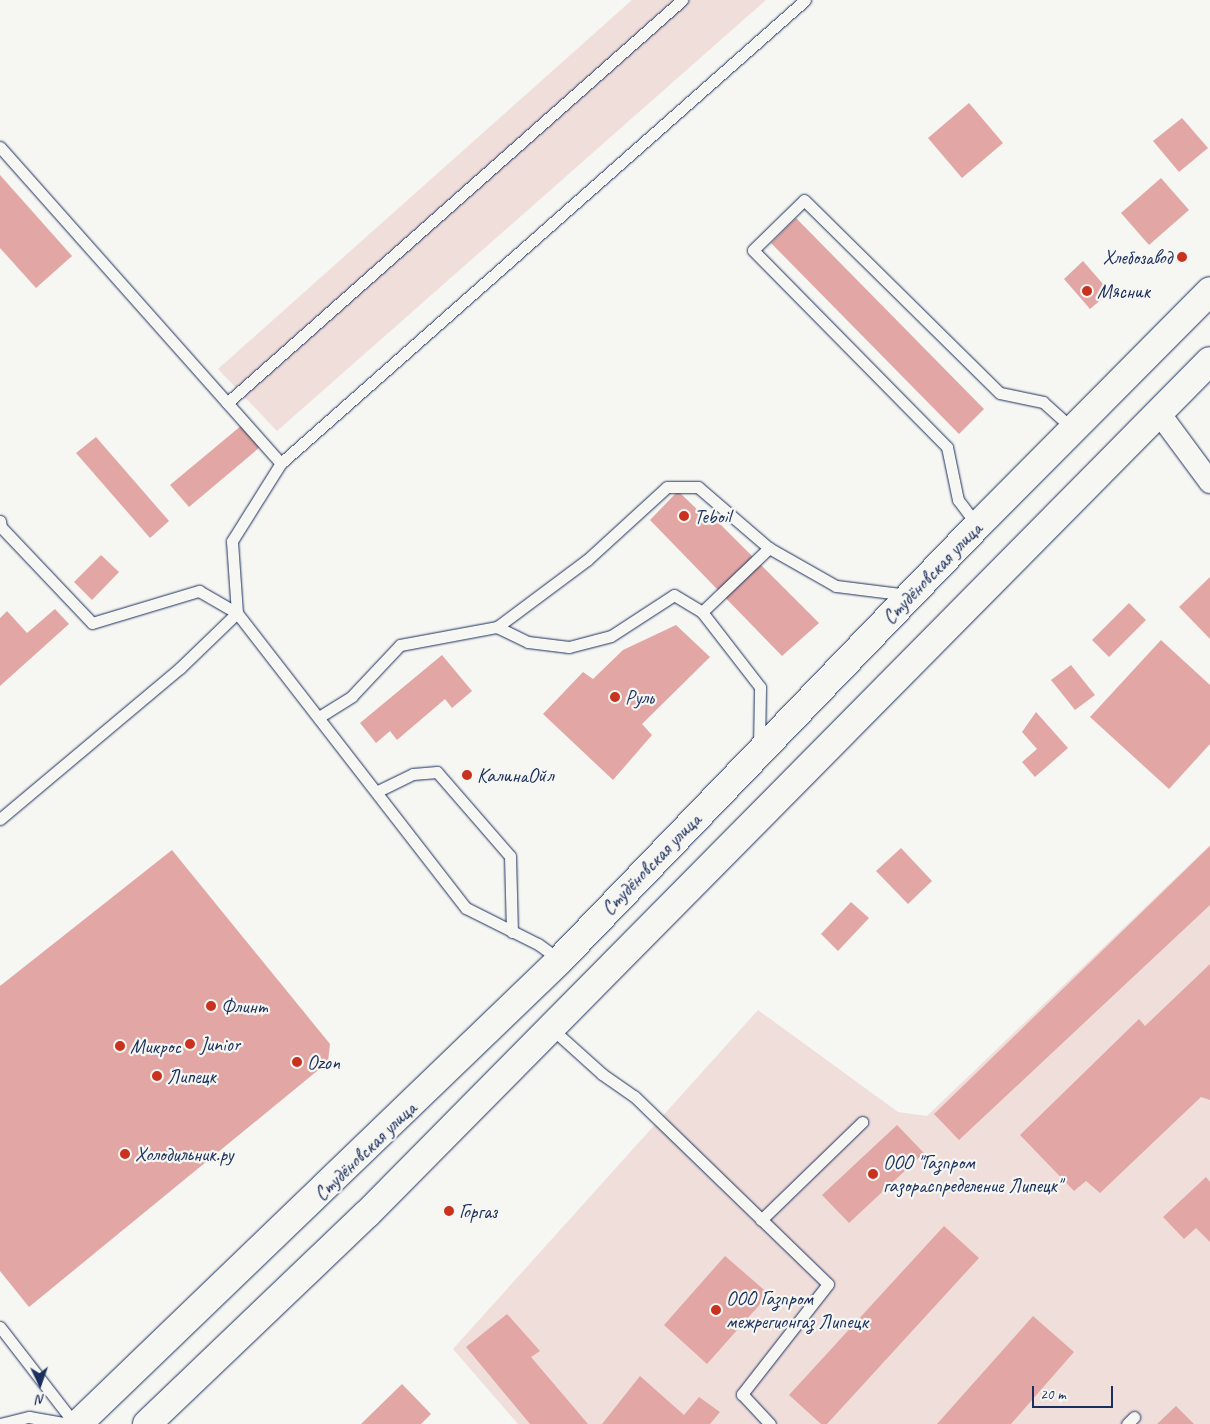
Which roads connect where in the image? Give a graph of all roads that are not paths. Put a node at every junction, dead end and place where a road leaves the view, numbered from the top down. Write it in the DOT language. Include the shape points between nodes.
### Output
graph roads {
  1 [pos="682,0"];
  2 [pos="805,0"];
  3 [pos="0,147"];
  4 [pos="1210,291"];
  5 [pos="1210,361"];
  6 [pos="227,402"];
  7 [pos="1159,413"];
  8 [pos="1073,429"];
  9 [pos="281,463"];
  10 [pos="1210,482"];
  11 [pos="0,520"];
  12 [pos="977,526"];
  13 [pos="769,548"];
  14 [pos="912,596"];
  15 [pos="702,612"];
  16 [pos="237,613"];
  17 [pos="497,627"];
  18 [pos="319,717"];
  19 [pos="758,752"];
  20 [pos="378,791"];
  21 [pos="0,819"];
  22 [pos="512,932"];
  23 [pos="560,960"];
  24 [pos="550,1026"];
  25 [pos="862,1122"];
  26 [pos="761,1220"];
  27 [pos="0,1327"];
  28 [pos="149,1423"];
  29 [pos="0,1424"];
  30 [pos="68,1424"];
  31 [pos="76,1424"];
  32 [pos="770,1424"];
  1 -- 6 [label="lane"];
  2 -- 9 [label="lane"];
  3 -- 6 [label="lane"];
  4 -- 8 [label="main road, Студёновская улица"];
  5 -- 7 [label="main road, Студёновская улица"];
  6 -- 9 [label="lane"];
  7 -- 10 [label="street"];
  7 -- 24 [label="main road, Студёновская улица"];
  8 -- 12 [label="main road, Студёновская улица"];
  8 -- 12 [label="lane" via="1043,402 1000,393 804,200 753,250 947,447 958,500"];
  9 -- 16 [label="lane" via="232,541"];
  11 -- 16 [label="lane" via="1,527 92,623 199,591"];
  12 -- 14 [label="main road, Студёновская улица"];
  13 -- 14 [label="lane" via="836,586"];
  13 -- 15 [label="lane"];
  13 -- 17 [label="lane" via="698,487 667,486 587,560"];
  14 -- 19 [label="main road, Студёновская улица"];
  15 -- 17 [label="lane" via="674,595 610,636 569,647 528,642"];
  15 -- 19 [label="lane" via="760,687"];
  16 -- 18 [label="lane"];
  16 -- 21 [label="lane" via="180,668"];
  17 -- 18 [label="lane" via="400,645 352,696"];
  18 -- 20 [label="lane"];
  19 -- 23 [label="main road, Студёновская улица"];
  20 -- 22 [label="lane" via="466,908"];
  20 -- 22 [label="lane" via="413,774 438,772 510,856"];
  22 -- 23 [label="lane"];
  23 -- 31 [label="main road, Студёновская улица"];
  24 -- 26 [label="lane" via="602,1074 634,1096"];
  24 -- 28 [label="main road, Студёновская улица" via="367,1214"];
  25 -- 26 [label="lane"];
  26 -- 32 [label="lane" via="828,1284 742,1394"];
  27 -- 31 [label="lane"];
  29 -- 30 [label="lane" via="29,1417"];
}
